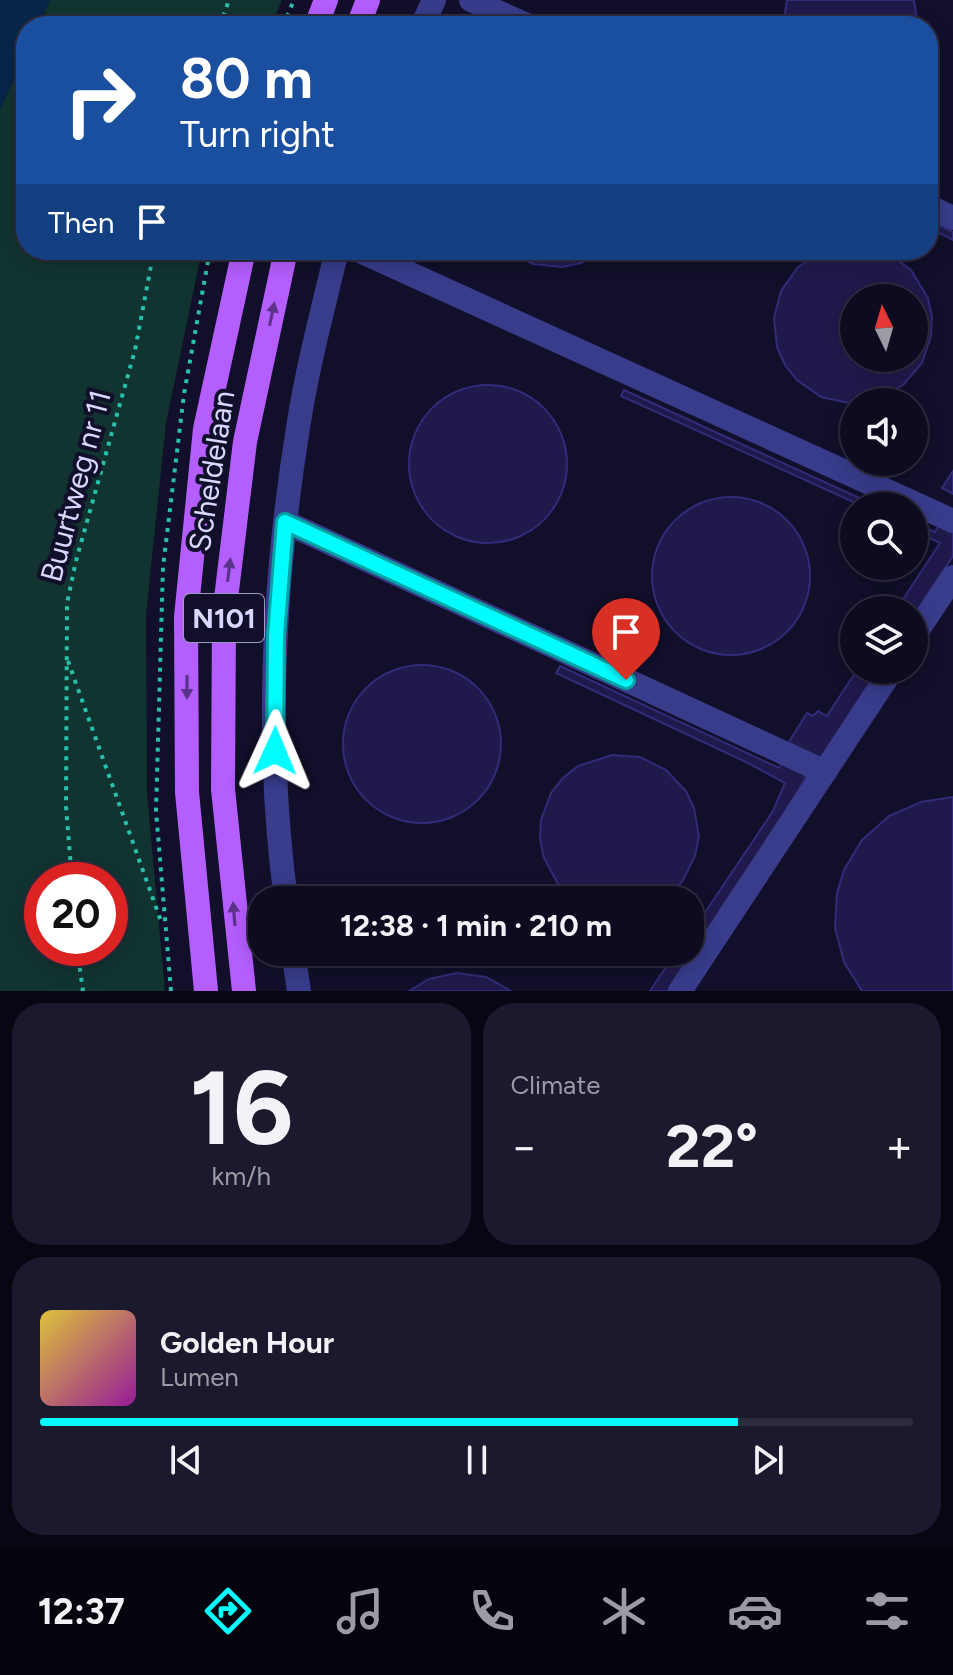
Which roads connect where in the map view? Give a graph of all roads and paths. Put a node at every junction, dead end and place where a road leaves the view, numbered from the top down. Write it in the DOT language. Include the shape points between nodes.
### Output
graph roads {
  1 [pos="471,0"];
  2 [pos="507,16"];
  3 [pos="152,260"];
  4 [pos="242,260"];
  5 [pos="284,260"];
  6 [pos="335,260"];
  7 [pos="380,260"];
  8 [pos="953,521"];
  9 [pos="285,522"];
  10 [pos="953,577"];
  11 [pos="928,615"];
  12 [pos="67,659"];
  13 [pos="883,684"];
  14 [pos="825,772"];
  15 [pos="71,862"];
  16 [pos="285,886"];
  17 [pos="165,932"];
  18 [pos="80,966"];
  19 [pos="295,966"];
  20 [pos="83,991"];
  21 [pos="206,991"];
  22 [pos="244,991"];
  23 [pos="299,991"];
  24 [pos="680,991"];
  1 -- 2 [label="lane"];
  3 -- 12 [label="path, Buurtweg nr 11" via="129,376 67,603"];
  4 -- 21 [label="main road, Scheldelaan / N101, one-way" via="205,429 186,617 187,792"];
  22 -- 5 [label="main road, Scheldelaan / N101, one-way" via="223,789 224,615 245,442"];
  6 -- 9 [label="lane" via="298,425"];
  7 -- 8 [label="lane"];
  9 -- 14 [label="lane"];
  9 -- 16 [label="lane" via="276,635 275,751"];
  10 -- 11 [label="lane"];
  12 -- 15 [label="path, Buurtweg nr 11"];
  12 -- 17 [label="path"];
  13 -- 14 [label="lane"];
  14 -- 24 [label="lane"];
  18 -- 20 [label="path"];
  19 -- 23 [label="lane"];
}
